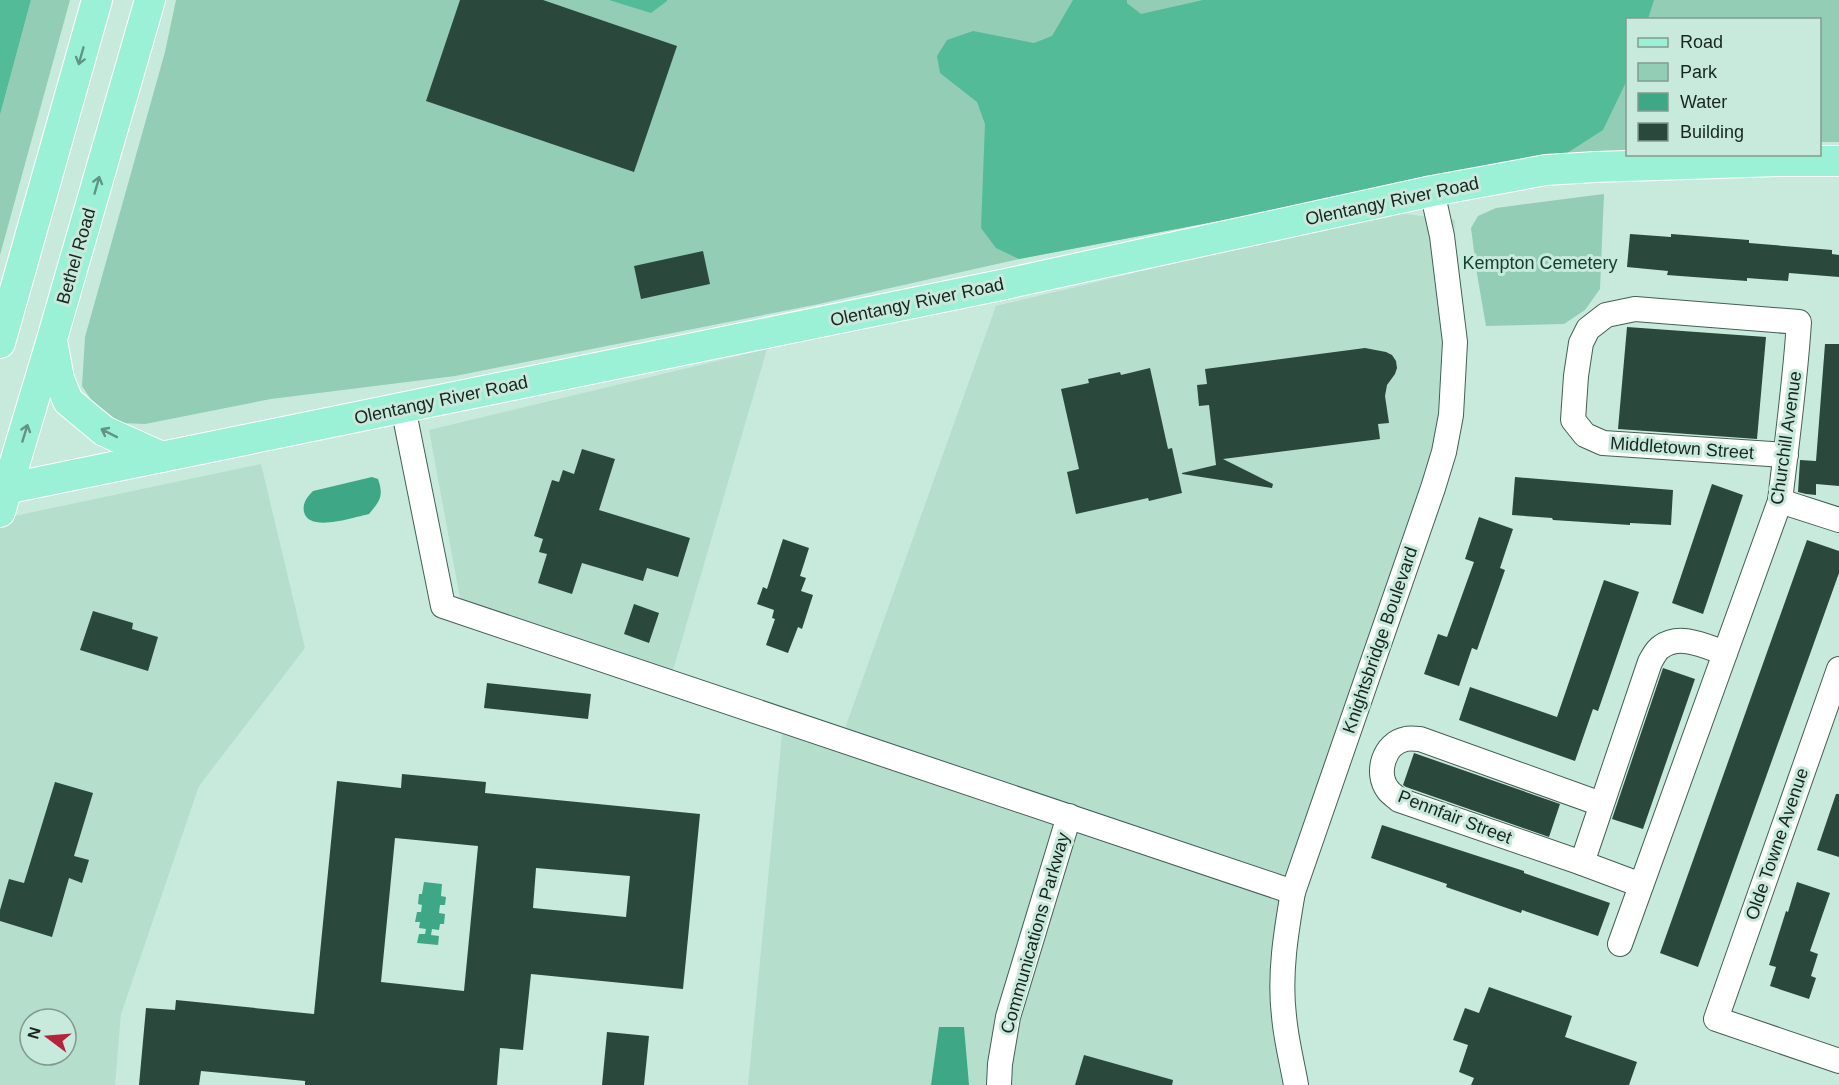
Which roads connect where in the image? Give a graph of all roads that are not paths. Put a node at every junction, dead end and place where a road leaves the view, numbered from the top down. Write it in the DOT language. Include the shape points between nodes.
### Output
graph roads {
  1 [pos="97,0"];
  2 [pos="150,0"];
  3 [pos="1839,161"];
  4 [pos="1432,191"];
  5 [pos="1799,322"];
  6 [pos="52,339"];
  7 [pos="0,344"];
  8 [pos="403,407"];
  9 [pos="1786,455"];
  10 [pos="162,457"];
  11 [pos="2,497"];
  12 [pos="1780,501"];
  13 [pos="1839,520"];
  14 [pos="1725,653"];
  15 [pos="1839,669"];
  16 [pos="1600,804"];
  17 [pos="1069,816"];
  18 [pos="1582,863"];
  19 [pos="1641,885"];
  20 [pos="1293,892"];
  21 [pos="1620,944"];
  22 [pos="1839,1061"];
  23 [pos="999,1085"];
  24 [pos="1296,1085"];
  1 -- 7 [label="main road, one-way"];
  6 -- 2 [label="main road, Bethel Road, one-way"];
  3 -- 4 [label="main road, Olentangy River Road" via="1556,170"];
  4 -- 8 [label="main road, Olentangy River Road" via="1001,285"];
  4 -- 20 [label="street, Knightsbridge Boulevard" via="1442,236 1455,342 1454,390 1446,442"];
  5 -- 9 [label="street, Churchill Avenue"];
  5 -- 9 [label="street, Middletown Street" via="1635,309 1616,312 1588,329 1581,343 1576,376 1573,420 1585,435 1603,443"];
  10 -- 6 [label="main road, one-way" via="104,431 68,401 59,379"];
  11 -- 6 [label="main road, Bethel Road, one-way"];
  8 -- 10 [label="main road, Olentangy River Road"];
  8 -- 17 [label="street" via="443,606"];
  9 -- 12 [label="street, Churchill Avenue"];
  10 -- 11 [label="main road, Olentangy River Road"];
  12 -- 13 [label="street"];
  12 -- 14 [label="street, Churchill Avenue"];
  14 -- 16 [label="street" via="1675,640 1659,648 1650,662"];
  14 -- 19 [label="street, Churchill Avenue"];
  15 -- 22 [label="street, Olde Towne Avenue" via="1716,1019"];
  16 -- 18 [label="street"];
  16 -- 18 [label="street, Pennfair Street" via="1420,739 1398,742 1384,759 1382,774 1388,789 1399,800"];
  17 -- 20 [label="street"];
  17 -- 23 [label="street, Communications Parkway" via="1008,1017"];
  18 -- 19 [label="street, Pennfair Street"];
  19 -- 21 [label="street, Churchill Avenue"];
  20 -- 24 [label="street, Knightsbridge Boulevard" via="1286,932 1283,993"];
}
